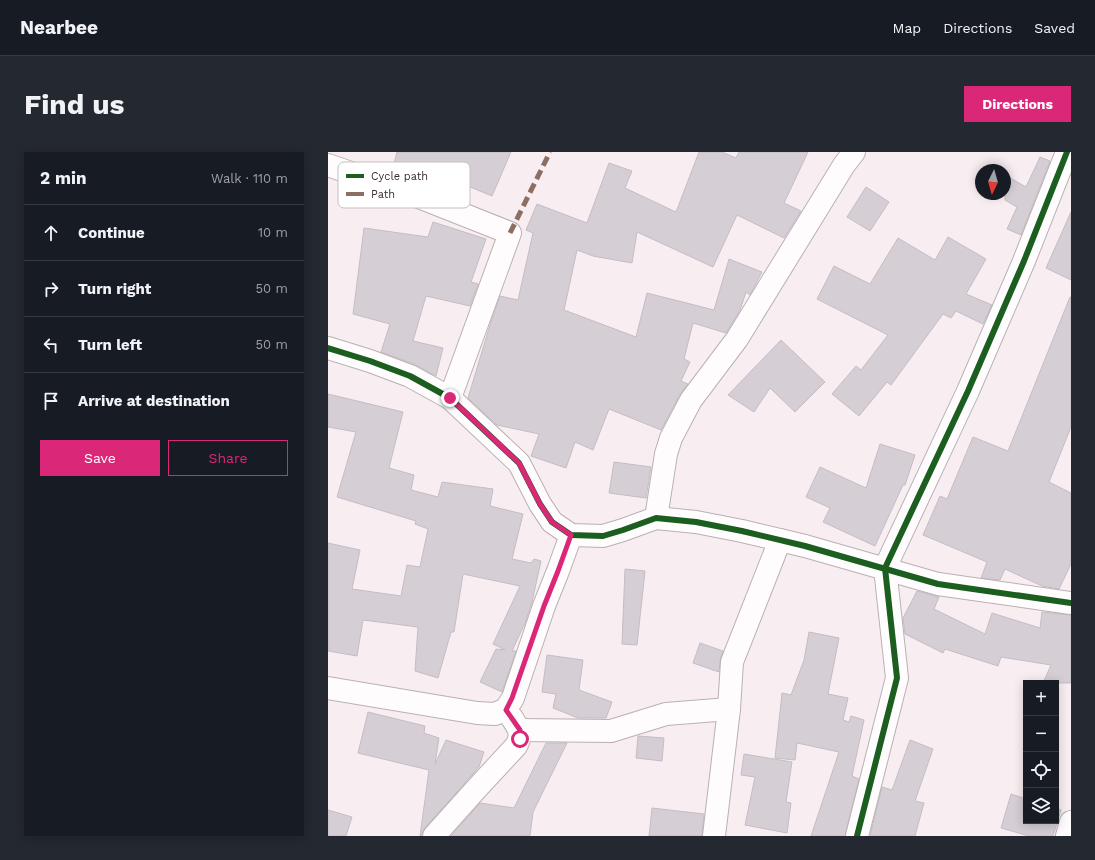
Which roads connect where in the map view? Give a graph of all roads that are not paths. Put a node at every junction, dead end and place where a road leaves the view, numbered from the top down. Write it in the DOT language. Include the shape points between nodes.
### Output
graph roads {
  1 [pos="854,152"];
  2 [pos="1067,152"];
  3 [pos="328,165"];
  4 [pos="338,169"];
  5 [pos="447,208"];
  6 [pos="328,348"];
  7 [pos="450,398"];
  8 [pos="656,518"];
  9 [pos="571,535"];
  10 [pos="780,540"];
  11 [pos="885,568"];
  12 [pos="1071,603"];
  13 [pos="328,688"];
  14 [pos="729,709"];
  15 [pos="506,710"];
  16 [pos="520,730"];
  17 [pos="1071,822"];
  18 [pos="434,836"];
  19 [pos="714,836"];
  20 [pos="857,836"];
  21 [pos="1067,836"];
  1 -- 8 [label="street" via="737,339 691,400 671,438 666,454"];
  2 -- 11 [label="street" via="971,384"];
  3 -- 4 [label="street"];
  5 -- 7 [label="street" via="510,233"];
  6 -- 7 [label="street" via="410,376"];
  7 -- 9 [label="street" via="519,463 552,522"];
  8 -- 9 [label="street" via="603,536"];
  8 -- 10 [label="street" via="696,522"];
  9 -- 15 [label="street"];
  10 -- 11 [label="street"];
  10 -- 14 [label="street" via="732,662"];
  11 -- 12 [label="street" via="938,584"];
  11 -- 20 [label="street" via="897,678"];
  13 -- 15 [label="street" via="477,713 495,714"];
  14 -- 16 [label="street" via="666,714 611,731"];
  14 -- 19 [label="street"];
  15 -- 16 [label="street"];
  16 -- 18 [label="street" via="520,739 516,746"];
  17 -- 21 [label="street"];
}
